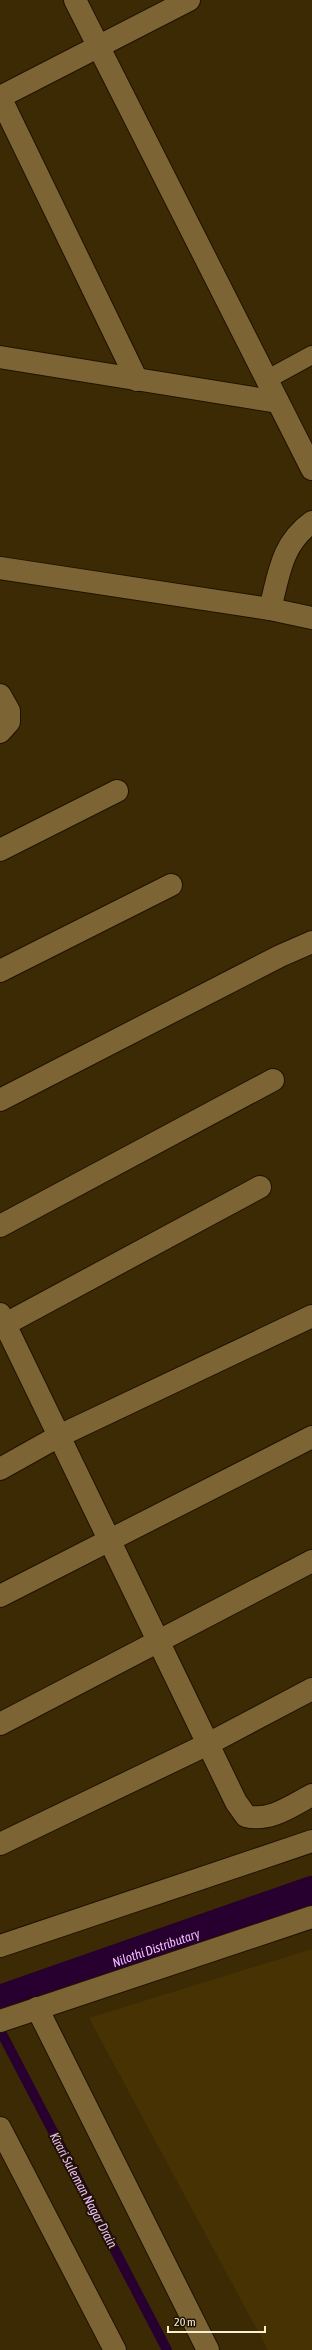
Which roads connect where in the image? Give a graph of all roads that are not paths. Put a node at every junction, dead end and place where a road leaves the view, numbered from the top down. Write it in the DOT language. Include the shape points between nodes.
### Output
graph roads {
  1 [pos="75,0"];
  2 [pos="189,0"];
  3 [pos="98,47"];
  4 [pos="0,97"];
  5 [pos="312,355"];
  6 [pos="0,358"];
  7 [pos="137,380"];
  8 [pos="266,380"];
  9 [pos="278,402"];
  10 [pos="312,469"];
  11 [pos="312,522"];
  12 [pos="0,568"];
  13 [pos="270,609"];
  14 [pos="312,618"];
  15 [pos="0,695"];
  16 [pos="0,732"];
  17 [pos="117,791"];
  18 [pos="0,850"];
  19 [pos="171,885"];
  20 [pos="312,942"];
  21 [pos="0,971"];
  22 [pos="272,1080"];
  23 [pos="0,1100"];
  24 [pos="260,1187"];
  25 [pos="0,1226"];
  26 [pos="312,1316"];
  27 [pos="2,1322"];
  28 [pos="59,1436"];
  29 [pos="312,1437"];
  30 [pos="0,1469"];
  31 [pos="109,1540"];
  32 [pos="312,1561"];
  33 [pos="0,1596"];
  34 [pos="158,1641"];
  35 [pos="312,1689"];
  36 [pos="0,1724"];
  37 [pos="208,1744"];
  38 [pos="312,1795"];
  39 [pos="312,1841"];
  40 [pos="0,1844"];
  41 [pos="312,1917"];
  42 [pos="1,1945"];
  43 [pos="37,2008"];
  44 [pos="7,2018"];
  45 [pos="0,2128"];
  46 [pos="115,2350"];
  47 [pos="208,2350"];
  1 -- 3 [label="street"];
  2 -- 3 [label="street"];
  3 -- 4 [label="street"];
  3 -- 8 [label="street"];
  4 -- 7 [label="street"];
  5 -- 8 [label="lane"];
  6 -- 7 [label="street"];
  7 -- 9 [label="street"];
  8 -- 9 [label="street"];
  9 -- 10 [label="street"];
  11 -- 13 [label="street" via="284,553"];
  12 -- 13 [label="street"];
  13 -- 14 [label="street"];
  15 -- 16 [label="street" via="9,711 9,722"];
  17 -- 18 [label="street"];
  19 -- 21 [label="street"];
  20 -- 23 [label="street"];
  22 -- 25 [label="street"];
  24 -- 27 [label="street"];
  26 -- 28 [label="street"];
  27 -- 28 [label="street"];
  28 -- 30 [label="street"];
  28 -- 31 [label="street"];
  29 -- 31 [label="street"];
  31 -- 33 [label="street"];
  31 -- 34 [label="street"];
  32 -- 34 [label="street"];
  34 -- 36 [label="street"];
  34 -- 37 [label="street"];
  35 -- 37 [label="street"];
  37 -- 38 [label="street" via="236,1802 246,1816 271,1816"];
  37 -- 40 [label="street"];
  39 -- 42 [label="street"];
  41 -- 43 [label="street"];
  43 -- 44 [label="street"];
  43 -- 47 [label="street"];
  45 -- 46 [label="street"];
}
